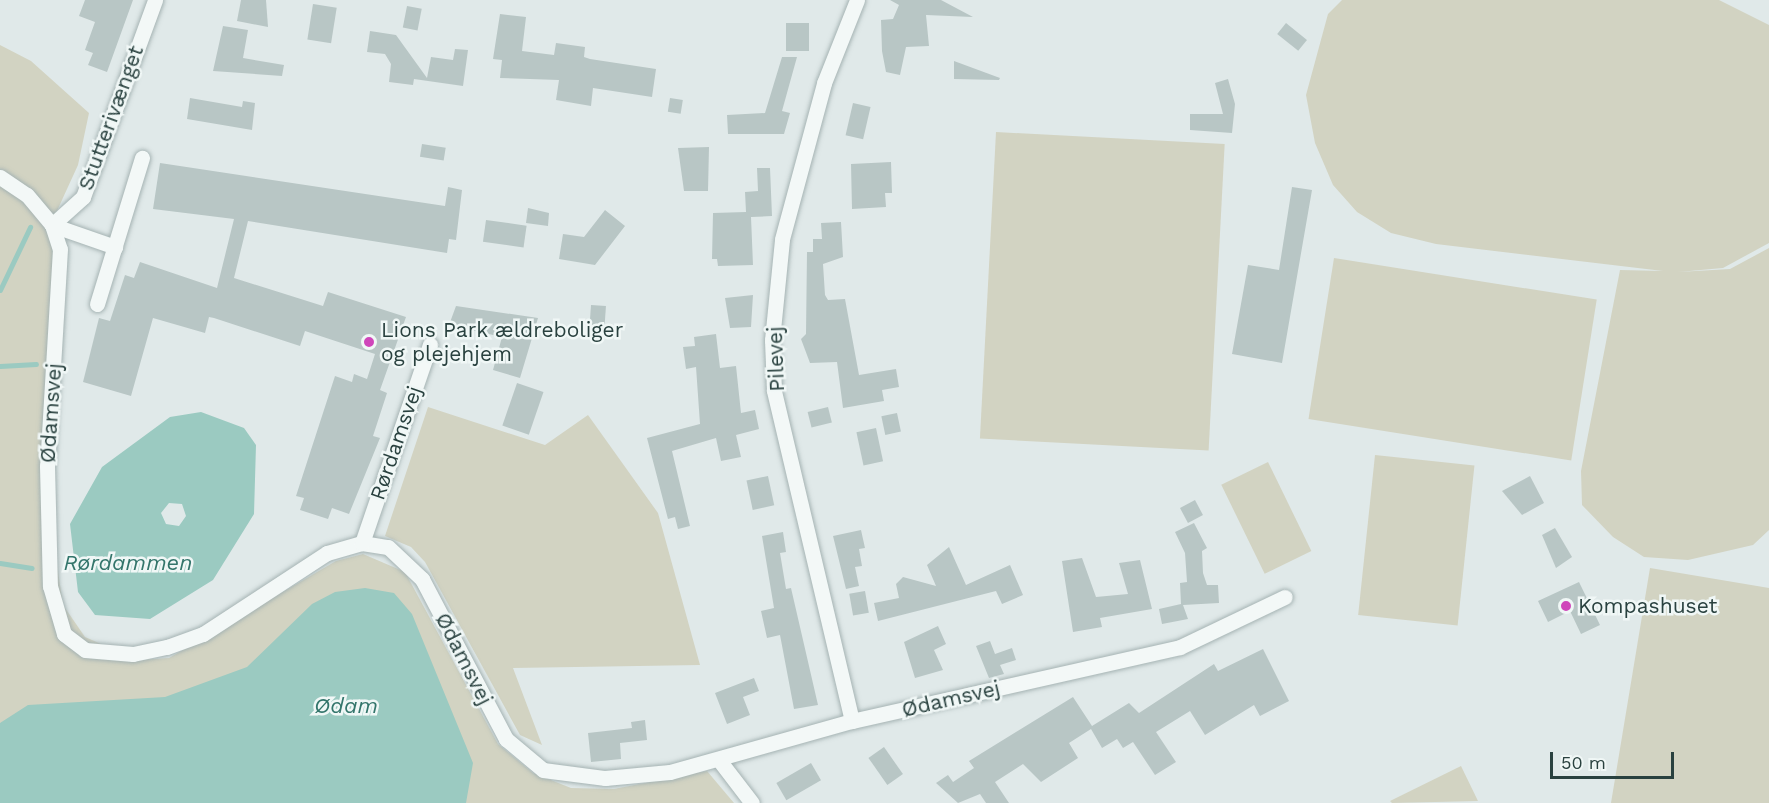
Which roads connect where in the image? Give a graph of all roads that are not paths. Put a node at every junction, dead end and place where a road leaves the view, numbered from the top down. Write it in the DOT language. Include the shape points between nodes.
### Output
graph roads {
  1 [pos="155,0"];
  2 [pos="857,0"];
  3 [pos="142,158"];
  4 [pos="0,177"];
  5 [pos="52,225"];
  6 [pos="115,247"];
  7 [pos="97,304"];
  8 [pos="430,344"];
  9 [pos="363,543"];
  10 [pos="1286,597"];
  11 [pos="852,721"];
  12 [pos="719,760"];
  13 [pos="752,803"];
  1 -- 5 [label="street, Stutterivænget" via="83,197"];
  2 -- 11 [label="street, Pilevej" via="824,83 782,239 772,340 774,390"];
  3 -- 6 [label="street"];
  4 -- 5 [label="street, Ødamsvej" via="27,195"];
  5 -- 6 [label="street"];
  5 -- 9 [label="street, Ødamsvej" via="62,275 46,466 54,611 64,634 85,650 132,654 167,647 203,634 327,553"];
  6 -- 7 [label="street"];
  8 -- 9 [label="street, Rørdamsvej"];
  9 -- 12 [label="street, Ødamsvej" via="388,547 411,565 506,740 543,770 605,778 670,772"];
  10 -- 11 [label="street, Ødamsvej" via="1180,646"];
  11 -- 12 [label="street, Ødamsvej"];
  12 -- 13 [label="street"];
}
